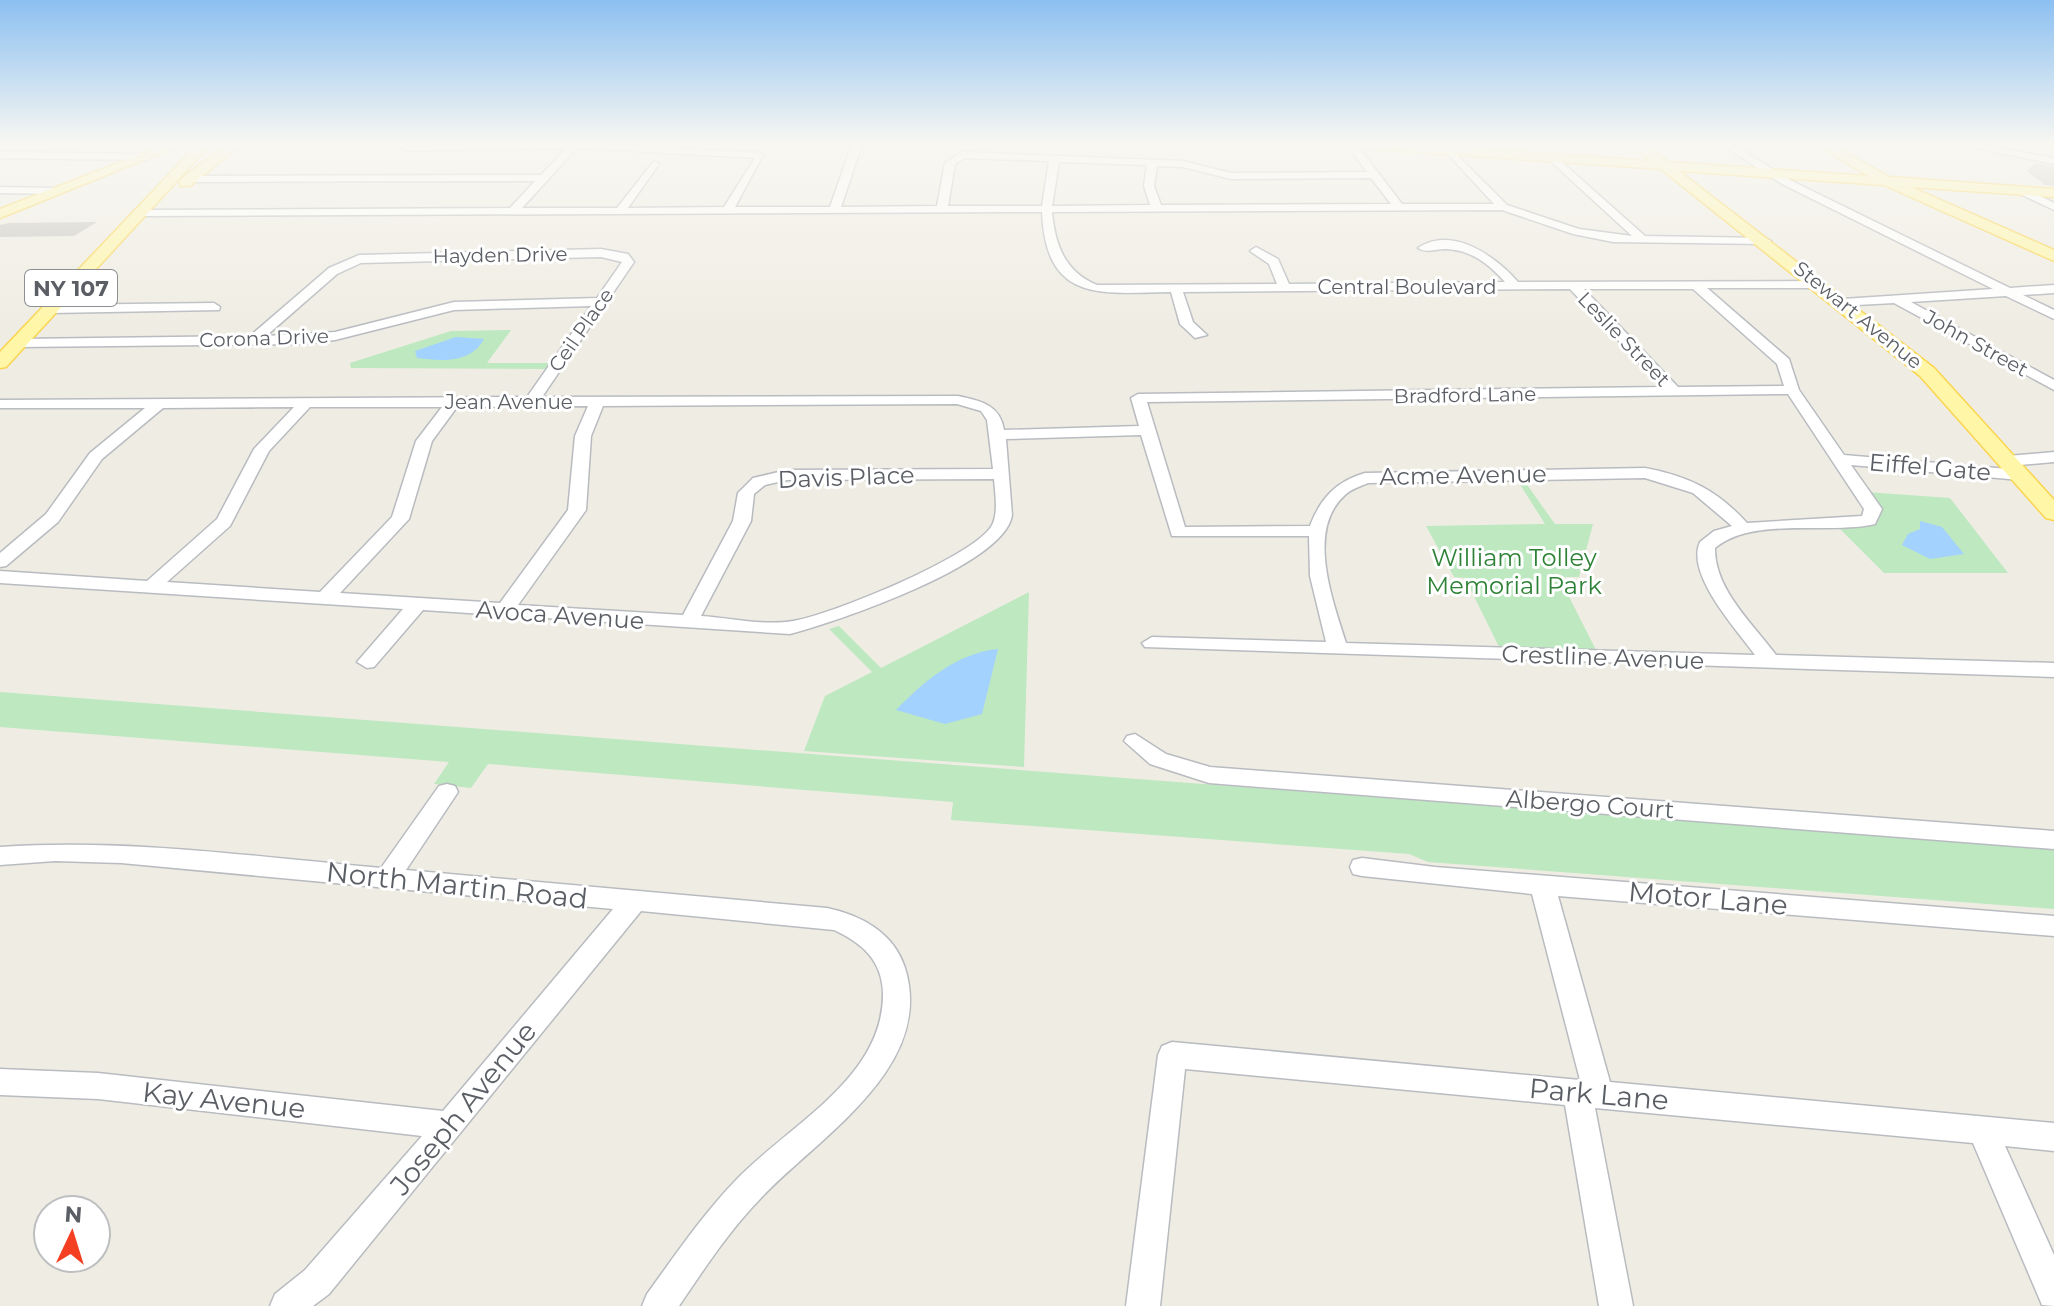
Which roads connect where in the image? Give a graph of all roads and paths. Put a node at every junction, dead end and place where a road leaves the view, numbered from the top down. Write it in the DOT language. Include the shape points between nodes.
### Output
graph roads {
  1 [pos="22,205"];
  2 [pos="150,205"];
  3 [pos="154,205"];
  4 [pos="519,205"];
  5 [pos="624,205"];
  6 [pos="731,205"];
  7 [pos="836,205"];
  8 [pos="943,205"];
  9 [pos="1049,205"];
  10 [pos="1155,205"];
  11 [pos="1397,205"];
  12 [pos="1604,205"];
  13 [pos="1718,205"];
  14 [pos="1836,205"];
  15 [pos="1940,205"];
  16 [pos="1503,207"];
  17 [pos="1400,209"];
  18 [pos="1157,210"];
  19 [pos="727,211"];
  20 [pos="834,211"];
  21 [pos="942,211"];
  22 [pos="1049,211"];
  23 [pos="512,212"];
  24 [pos="619,212"];
  25 [pos="143,213"];
  26 [pos="0,214"];
  27 [pos="1642,239"];
  28 [pos="1765,241"];
  29 [pos="1424,248"];
  30 [pos="1256,251"];
  31 [pos="2054,256"];
  32 [pos="625,259"];
  33 [pos="1820,284"];
  34 [pos="1696,285"];
  35 [pos="1515,286"];
  36 [pos="1574,286"];
  37 [pos="1285,288"];
  38 [pos="1176,289"];
  39 [pos="2054,289"];
  40 [pos="2008,292"];
  41 [pos="1897,300"];
  42 [pos="601,302"];
  43 [pos="1843,303"];
  44 [pos="214,307"];
  45 [pos="51,309"];
  46 [pos="2054,315"];
  47 [pos="1200,335"];
  48 [pos="253,341"];
  49 [pos="19,343"];
  50 [pos="0,363"];
  51 [pos="2054,386"];
  52 [pos="1792,390"];
  53 [pos="1675,392"];
  54 [pos="532,401"];
  55 [pos="598,401"];
  56 [pos="453,402"];
  57 [pos="160,403"];
  58 [pos="306,403"];
  59 [pos="0,404"];
  60 [pos="1148,430"];
  61 [pos="997,435"];
  62 [pos="2054,457"];
  63 [pos="1840,459"];
  64 [pos="2014,468"];
  65 [pos="1000,474"];
  66 [pos="2054,513"];
  67 [pos="1741,526"];
  68 [pos="1316,531"];
  69 [pos="0,562"];
  70 [pos="0,577"];
  71 [pos="151,587"];
  72 [pos="324,599"];
  73 [pos="416,606"];
  74 [pos="504,611"];
  75 [pos="688,623"];
  76 [pos="1152,643"];
  77 [pos="1338,649"];
  78 [pos="1770,661"];
  79 [pos="367,662"];
  80 [pos="2054,670"];
  81 [pos="1135,741"];
  82 [pos="447,792"];
  83 [pos="2054,840"];
  84 [pos="0,856"];
  85 [pos="1362,867"];
  86 [pos="388,878"];
  87 [pos="1542,885"];
  88 [pos="633,903"];
  89 [pos="2054,926"];
  90 [pos="0,1082"];
  91 [pos="1587,1092"];
  92 [pos="448,1125"];
  93 [pos="1982,1130"];
  94 [pos="2054,1137"];
  95 [pos="2054,1293"];
  96 [pos="287,1306"];
  97 [pos="659,1306"];
  98 [pos="1143,1306"];
  99 [pos="1616,1306"];
  1 -- 26 [label="main road"];
  2 -- 25 [label="main road, NY 107"];
  3 -- 25 [label="main road, NY 107"];
  4 -- 23 [label="street"];
  5 -- 24 [label="street"];
  6 -- 19 [label="street"];
  7 -- 20 [label="street"];
  8 -- 21 [label="street"];
  9 -- 22 [label="street, Central Boulevard"];
  10 -- 18 [label="street"];
  11 -- 17 [label="street"];
  12 -- 27 [label="street"];
  13 -- 28 [label="main road, Stewart Avenue"];
  14 -- 40 [label="street"];
  15 -- 31 [label="main road"];
  16 -- 17 [label="street"];
  16 -- 27 [label="street" via="1595,236"];
  17 -- 18 [label="street"];
  18 -- 22 [label="street"];
  19 -- 20 [label="street"];
  19 -- 24 [label="street"];
  20 -- 21 [label="street"];
  21 -- 22 [label="street"];
  22 -- 38 [label="street, Central Boulevard" via="1053,251 1071,280 1095,289"];
  23 -- 24 [label="street"];
  23 -- 25 [label="street"];
  25 -- 45 [label="main road, NY 107"];
  27 -- 28 [label="street"];
  28 -- 33 [label="main road, Stewart Avenue"];
  29 -- 35 [label="street" via="1451,246 1484,254"];
  30 -- 37 [label="street" via="1274,262"];
  32 -- 42 [label="street, Ceil Place" via="628,262"];
  32 -- 48 [label="street, Hayden Drive" via="601,253 373,256 340,266"];
  33 -- 34 [label="street, Central Boulevard"];
  33 -- 43 [label="main road, Stewart Avenue"];
  34 -- 36 [label="street, Central Boulevard"];
  34 -- 52 [label="street" via="1784,362"];
  35 -- 36 [label="street, Central Boulevard"];
  35 -- 37 [label="street, Central Boulevard"];
  36 -- 53 [label="street, Leslie Street"];
  37 -- 38 [label="street, Central Boulevard"];
  38 -- 47 [label="street" via="1187,324"];
  39 -- 40 [label="street"];
  40 -- 41 [label="street"];
  40 -- 46 [label="street"];
  41 -- 43 [label="street"];
  41 -- 51 [label="street, John Street"];
  42 -- 48 [label="street, Corona Drive" via="454,306 335,336"];
  42 -- 54 [label="street, Ceil Place"];
  43 -- 64 [label="main road, Stewart Avenue" via="1927,372"];
  44 -- 45 [label="street"];
  45 -- 49 [label="main road, NY 107"];
  48 -- 49 [label="street, Corona Drive"];
  49 -- 50 [label="main road, NY 107"];
  52 -- 53 [label="street, Bradford Lane"];
  52 -- 63 [label="street"];
  53 -- 60 [label="street, Bradford Lane" via="1138,398"];
  54 -- 55 [label="street, Jean Avenue"];
  54 -- 56 [label="street, Jean Avenue"];
  55 -- 61 [label="street, Jean Avenue" via="958,400 992,412"];
  55 -- 74 [label="street" via="583,436 577,510"];
  56 -- 58 [label="street, Jean Avenue"];
  56 -- 72 [label="street" via="424,441 400,519"];
  57 -- 58 [label="street, Jean Avenue"];
  57 -- 59 [label="street, Jean Avenue"];
  57 -- 69 [label="street" via="96,456 52,518"];
  58 -- 71 [label="street" via="262,449 224,522"];
  60 -- 61 [label="street"];
  60 -- 68 [label="street" via="1178,532"];
  61 -- 65 [label="street, Avoca Avenue"];
  62 -- 64 [label="street, Eiffel Gate"];
  63 -- 64 [label="street, Eiffel Gate"];
  63 -- 67 [label="street" via="1873,509 1869,520 1847,526"];
  64 -- 66 [label="main road, Stewart Avenue"];
  65 -- 75 [label="street, Avoca Avenue" via="1003,523 991,541 967,555 814,624 768,629"];
  65 -- 75 [label="street, Davis Place" via="787,475 759,481 746,493 742,521"];
  67 -- 68 [label="street, Acme Avenue" via="1714,496 1661,476 1444,474 1348,483 1325,507"];
  67 -- 78 [label="street" via="1717,536 1707,545 1704,559"];
  68 -- 77 [label="street" via="1316,561"];
  70 -- 71 [label="street, Avoca Avenue"];
  71 -- 72 [label="street, Avoca Avenue"];
  72 -- 73 [label="street, Avoca Avenue"];
  73 -- 74 [label="street, Avoca Avenue"];
  73 -- 79 [label="street"];
  74 -- 75 [label="street, Avoca Avenue"];
  76 -- 77 [label="street, Crestline Avenue"];
  77 -- 78 [label="street, Crestline Avenue"];
  78 -- 80 [label="street, Crestline Avenue"];
  81 -- 83 [label="street, Albergo Court" via="1158,759 1209,775"];
  82 -- 86 [label="street"];
  84 -- 86 [label="street, North Martin Road" via="121,854"];
  85 -- 87 [label="street, Motor Lane"];
  86 -- 88 [label="street, North Martin Road"];
  87 -- 89 [label="street, Motor Lane"];
  87 -- 91 [label="street"];
  88 -- 92 [label="street, Joseph Avenue"];
  88 -- 97 [label="street, North Martin Road" via="840,921 884,951 898,981 891,1031 874,1066 751,1186"];
  90 -- 92 [label="street, Kay Avenue" via="98,1086"];
  91 -- 93 [label="street, Park Lane"];
  91 -- 98 [label="street, Park Lane" via="1172,1055"];
  91 -- 99 [label="street"];
  92 -- 96 [label="street, Joseph Avenue" via="317,1282"];
  93 -- 94 [label="street, Park Lane"];
  93 -- 95 [label="street"];
}
